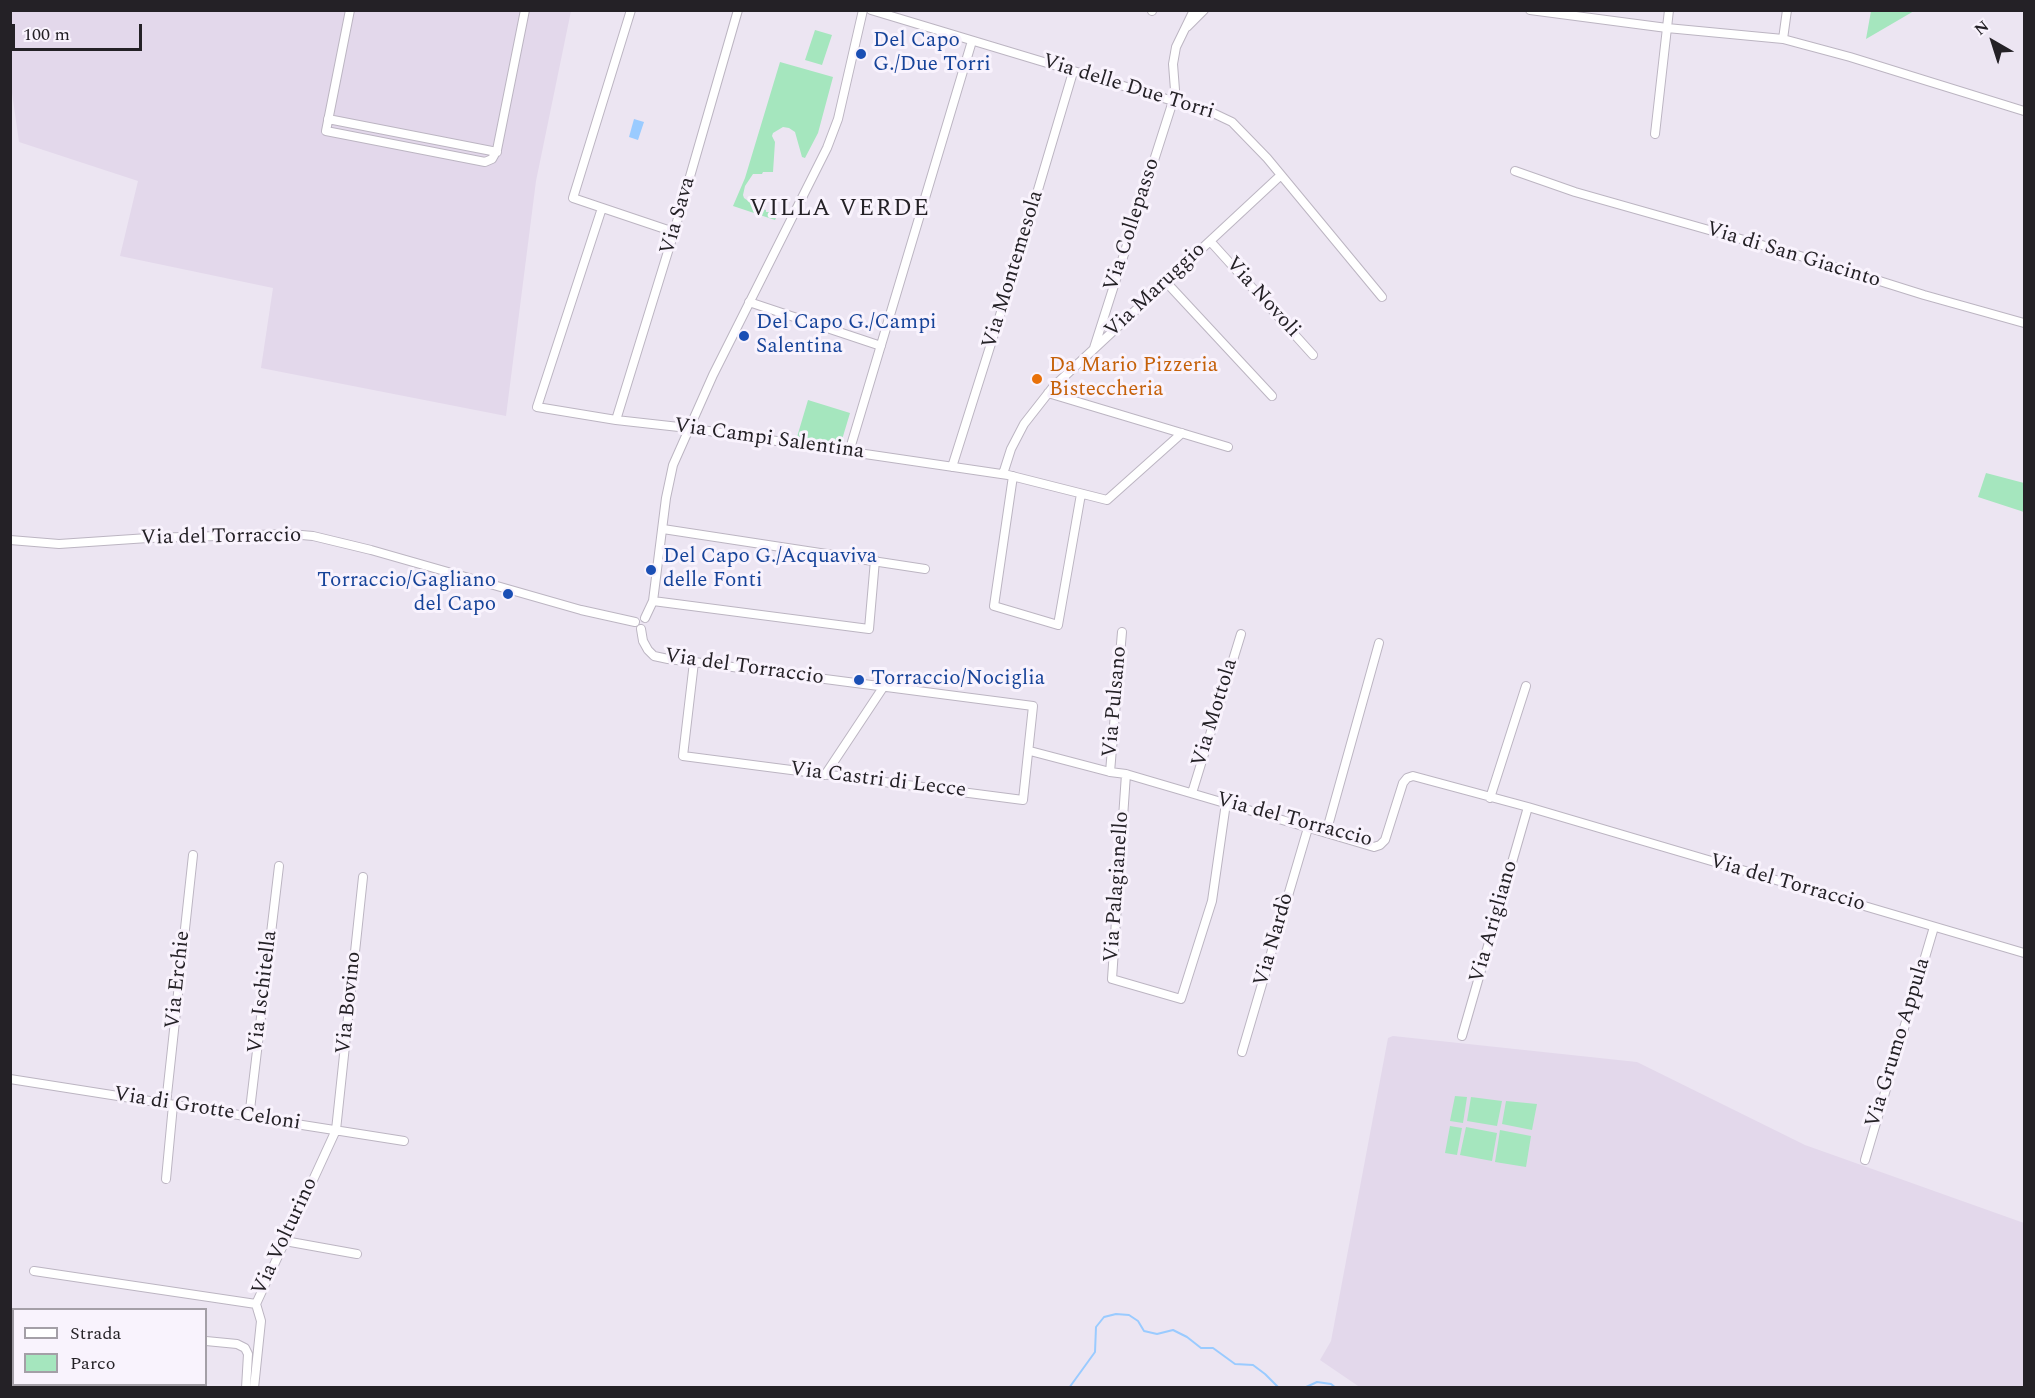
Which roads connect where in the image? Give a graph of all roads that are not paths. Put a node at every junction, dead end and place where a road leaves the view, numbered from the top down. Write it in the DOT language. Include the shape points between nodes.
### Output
graph roads {
  1 [pos="350,10"];
  2 [pos="525,10"];
  3 [pos="631,10"];
  4 [pos="738,10"];
  5 [pos="863,10"];
  6 [pos="871,10"];
  7 [pos="1194,10"];
  8 [pos="1204,10"];
  9 [pos="1530,10"];
  10 [pos="1669,10"];
  11 [pos="1786,10"];
  12 [pos="1186,28"];
  13 [pos="1667,28"];
  14 [pos="1783,39"];
  15 [pos="972,41"];
  16 [pos="1073,72"];
  17 [pos="1173,101"];
  18 [pos="2025,111"];
  19 [pos="328,119"];
  20 [pos="1655,134"];
  21 [pos="496,152"];
  22 [pos="1515,171"];
  23 [pos="1281,174"];
  24 [pos="602,208"];
  25 [pos="674,232"];
  26 [pos="1210,241"];
  27 [pos="1166,282"];
  28 [pos="1382,297"];
  29 [pos="749,302"];
  30 [pos="2025,323"];
  31 [pos="881,346"];
  32 [pos="1093,350"];
  33 [pos="1313,355"];
  34 [pos="1048,393"];
  35 [pos="1272,396"];
  36 [pos="616,420"];
  37 [pos="688,428"];
  38 [pos="1182,434"];
  39 [pos="1228,447"];
  40 [pos="849,452"];
  41 [pos="952,467"];
  42 [pos="1003,474"];
  43 [pos="1013,476"];
  44 [pos="1080,494"];
  45 [pos="663,530"];
  46 [pos="10,540"];
  47 [pos="875,561"];
  48 [pos="925,569"];
  49 [pos="654,601"];
  50 [pos="645,618"];
  51 [pos="635,622"];
  52 [pos="641,629"];
  53 [pos="1122,632"];
  54 [pos="1241,634"];
  55 [pos="1379,643"];
  56 [pos="694,662"];
  57 [pos="884,686"];
  58 [pos="1526,686"];
  59 [pos="1030,751"];
  60 [pos="1110,772"];
  61 [pos="1126,774"];
  62 [pos="825,775"];
  63 [pos="1192,793"];
  64 [pos="1490,798"];
  65 [pos="1226,803"];
  66 [pos="1528,807"];
  67 [pos="1308,828"];
  68 [pos="1326,833"];
  69 [pos="193,855"];
  70 [pos="279,866"];
  71 [pos="363,877"];
  72 [pos="1934,927"];
  73 [pos="2025,953"];
  74 [pos="1462,1036"];
  75 [pos="1242,1052"];
  76 [pos="10,1079"];
  77 [pos="170,1105"];
  78 [pos="249,1118"];
  79 [pos="336,1130"];
  80 [pos="404,1141"];
  81 [pos="1865,1160"];
  82 [pos="166,1179"];
  83 [pos="285,1241"];
  84 [pos="357,1254"];
  85 [pos="34,1271"];
  86 [pos="256,1304"];
  87 [pos="207,1341"];
  88 [pos="246,1388"];
  89 [pos="254,1388"];
  1 -- 19 [label="street"];
  2 -- 21 [label="street"];
  3 -- 24 [label="street" via="573,198"];
  4 -- 25 [label="street, Via Sava"];
  5 -- 29 [label="street" via="838,119 827,148"];
  6 -- 15 [label="street, Via delle Due Torri"];
  7 -- 12 [label="street, Via Collepasso"];
  8 -- 12 [label="street"];
  9 -- 13 [label="street"];
  10 -- 13 [label="street"];
  11 -- 14 [label="street"];
  12 -- 17 [label="street, Via Collepasso" via="1174,53"];
  13 -- 14 [label="street"];
  13 -- 20 [label="street"];
  14 -- 18 [label="street"];
  15 -- 16 [label="street, Via delle Due Torri"];
  15 -- 31 [label="street"];
  16 -- 17 [label="street, Via delle Due Torri"];
  16 -- 41 [label="street, Via Montemesola"];
  17 -- 23 [label="street, Via delle Due Torri" via="1232,122"];
  17 -- 32 [label="street, Via Collepasso"];
  19 -- 21 [label="street"];
  19 -- 21 [label="street" via="326,131 483,162 492,159"];
  22 -- 30 [label="street, Via di San Giacinto"];
  23 -- 26 [label="street, Via Maruggio"];
  23 -- 28 [label="street, Via delle Due Torri"];
  24 -- 25 [label="street"];
  24 -- 36 [label="street, Via Campi Salentina" via="537,407"];
  25 -- 36 [label="street, Via Sava"];
  26 -- 27 [label="street, Via Maruggio"];
  26 -- 33 [label="street, Via Novoli"];
  27 -- 32 [label="street, Via Maruggio"];
  27 -- 35 [label="street"];
  29 -- 31 [label="street"];
  29 -- 37 [label="street"];
  31 -- 40 [label="street"];
  32 -- 34 [label="street, Via Maruggio"];
  34 -- 38 [label="street"];
  34 -- 42 [label="street, Via Maruggio" via="1018,433"];
  36 -- 37 [label="street, Via Campi Salentina"];
  37 -- 40 [label="street, Via Campi Salentina"];
  37 -- 45 [label="street" via="673,465"];
  38 -- 39 [label="street"];
  38 -- 44 [label="street, Via Campi Salentina" via="1107,500"];
  40 -- 41 [label="street, Via Campi Salentina"];
  41 -- 42 [label="street, Via Campi Salentina"];
  42 -- 43 [label="street, Via Campi Salentina"];
  43 -- 44 [label="street, Via Campi Salentina"];
  43 -- 44 [label="street" via="994,606 1058,626"];
  45 -- 47 [label="street"];
  45 -- 49 [label="street"];
  46 -- 51 [label="street, Via del Torraccio" via="59,544 148,538 313,536"];
  47 -- 48 [label="street"];
  47 -- 49 [label="street" via="869,628"];
  49 -- 50 [label="street"];
  50 -- 51 [label="street"];
  50 -- 52 [label="street" via="647,626"];
  51 -- 52 [label="street"];
  52 -- 56 [label="street, Via del Torraccio" via="643,641 654,656"];
  53 -- 60 [label="street, Via Pulsano"];
  54 -- 63 [label="street, Via Mottola"];
  55 -- 68 [label="street"];
  56 -- 57 [label="street, Via del Torraccio"];
  56 -- 62 [label="street, Via Castri di Lecce" via="683,756"];
  57 -- 59 [label="street, Via del Torraccio" via="1033,706"];
  57 -- 62 [label="street"];
  58 -- 64 [label="street"];
  59 -- 60 [label="street, Via del Torraccio"];
  59 -- 62 [label="street, Via Castri di Lecce" via="1023,800"];
  60 -- 61 [label="street, Via del Torraccio"];
  61 -- 63 [label="street, Via del Torraccio"];
  61 -- 65 [label="street, Via Palagianello" via="1112,979 1181,999 1212,901"];
  63 -- 65 [label="street, Via del Torraccio"];
  64 -- 66 [label="street, Via del Torraccio"];
  64 -- 68 [label="street, Via del Torraccio" via="1409,777 1403,783 1380,845"];
  65 -- 67 [label="street, Via del Torraccio"];
  66 -- 72 [label="street, Via del Torraccio"];
  66 -- 74 [label="street, Via Arigliano"];
  67 -- 68 [label="street, Via del Torraccio"];
  67 -- 75 [label="street, Via Nardò"];
  69 -- 77 [label="street, Via Erchie"];
  70 -- 78 [label="street, Via Ischitella"];
  71 -- 79 [label="street, Via Bovino"];
  72 -- 73 [label="street, Via del Torraccio"];
  72 -- 81 [label="street, Via Grumo Appula"];
  76 -- 77 [label="street, Via di Grotte Celoni"];
  77 -- 78 [label="street, Via di Grotte Celoni"];
  77 -- 82 [label="street, Via Erchie"];
  78 -- 79 [label="street, Via di Grotte Celoni"];
  79 -- 80 [label="street, Via di Grotte Celoni"];
  79 -- 83 [label="street, Via Volturino"];
  83 -- 84 [label="street"];
  83 -- 86 [label="street, Via Volturino"];
  85 -- 86 [label="street, Via Volturino"];
  86 -- 89 [label="street" via="261,1321"];
  87 -- 88 [label="street" via="245,1348"];
}
